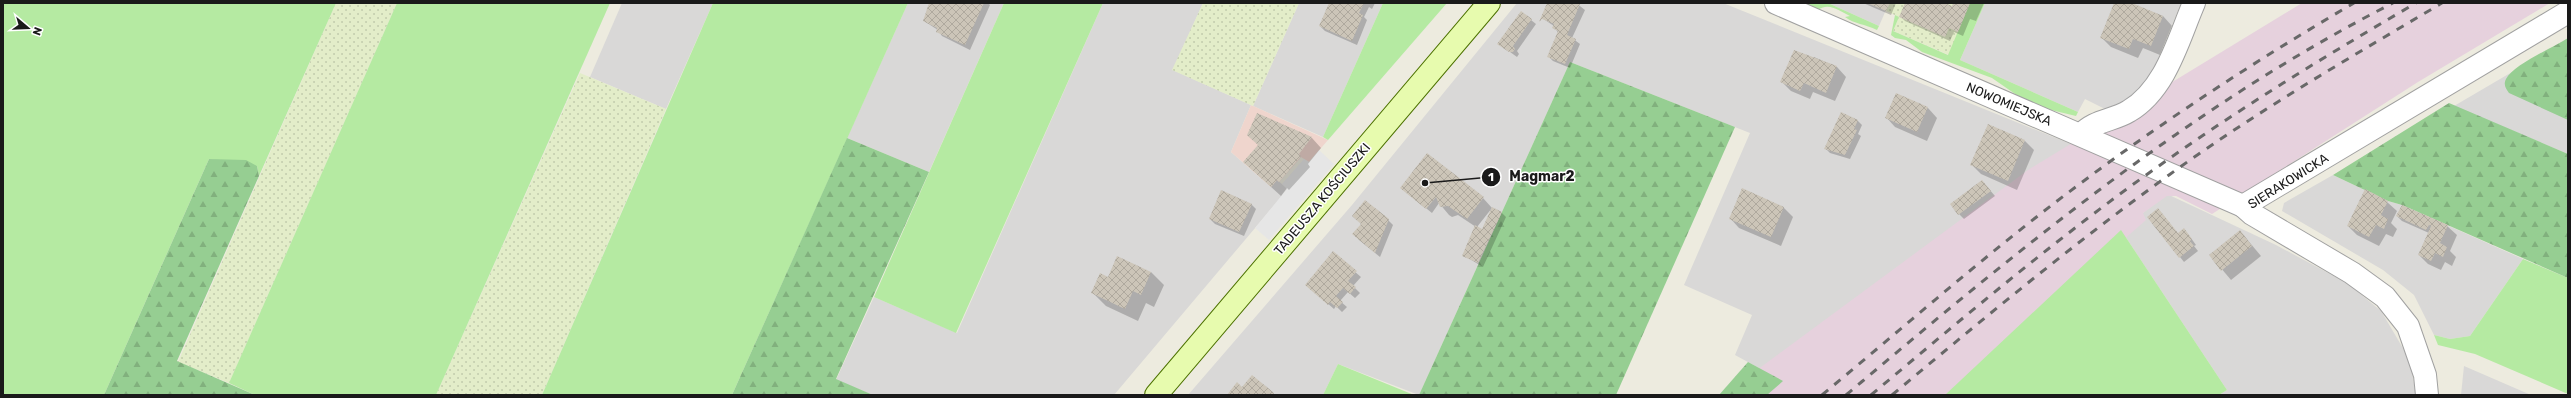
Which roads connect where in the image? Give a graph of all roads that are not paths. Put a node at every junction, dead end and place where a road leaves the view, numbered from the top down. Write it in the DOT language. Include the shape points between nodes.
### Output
graph roads {
  1 [pos="1489,3"];
  2 [pos="1776,3"];
  3 [pos="2194,3"];
  4 [pos="2568,12"];
  5 [pos="2081,135"];
  6 [pos="2243,206"];
  7 [pos="1156,395"];
  8 [pos="2427,395"];
  1 -- 7 [label="street, TADEUSZA KOŚCIUSZKI"];
  2 -- 5 [label="street, NOWOMIEJSKA"];
  3 -- 5 [label="street" via="2162,77 2153,91 2130,111 2099,122"];
  4 -- 6 [label="street, SIERAKOWICKA"];
  5 -- 6 [label="street, NOWOMIEJSKA"];
  6 -- 8 [label="street, SIERAKOWICKA" via="2252,214 2352,273 2385,297 2408,326 2425,375"];
}
